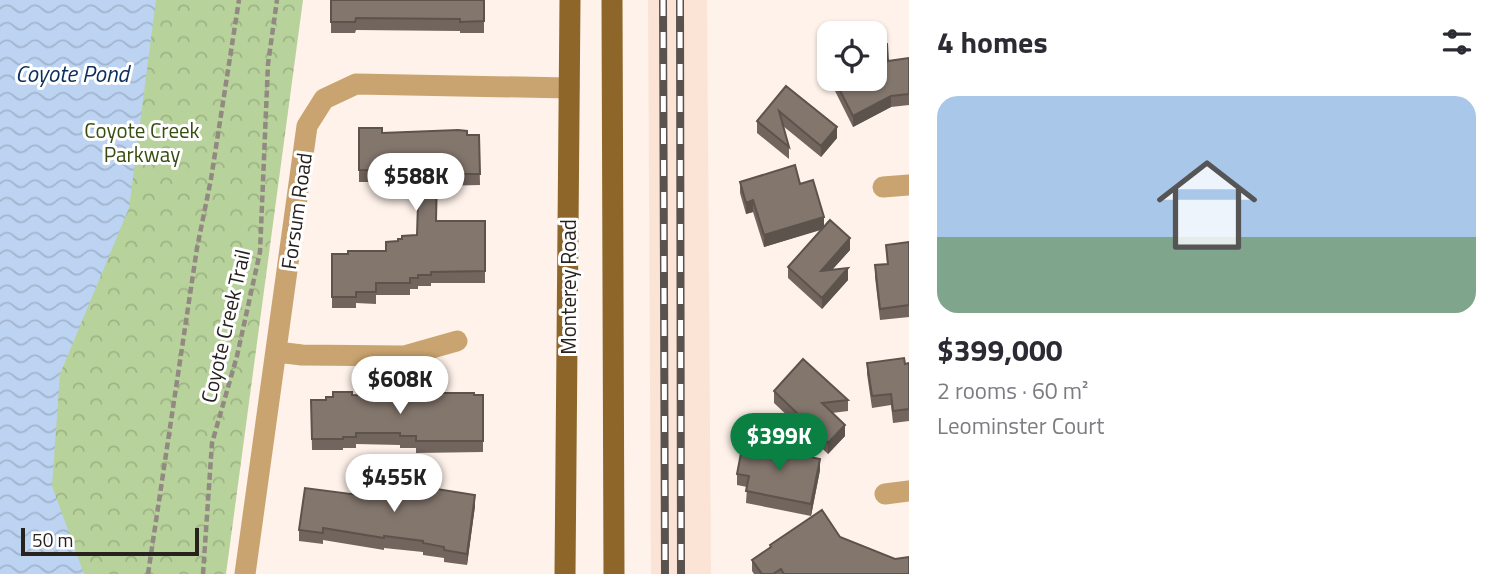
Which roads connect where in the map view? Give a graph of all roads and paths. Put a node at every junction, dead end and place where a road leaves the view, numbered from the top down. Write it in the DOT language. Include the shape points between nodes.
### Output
graph roads {
  1 [pos="240,0"];
  2 [pos="277,0"];
  3 [pos="570,0"];
  4 [pos="612,0"];
  5 [pos="569,88"];
  6 [pos="909,185"];
  7 [pos="883,187"];
  8 [pos="457,341"];
  9 [pos="277,352"];
  10 [pos="909,491"];
  11 [pos="885,494"];
  12 [pos="148,574"];
  13 [pos="203,574"];
  14 [pos="245,574"];
  15 [pos="565,574"];
  16 [pos="614,574"];
  1 -- 12 [label="path"];
  2 -- 13 [label="path, Coyote Creek Trail" via="268,64 260,252 212,443"];
  3 -- 5 [label="main road, Monterey Road"];
  4 -- 16 [label="main road"];
  5 -- 9 [label="street, Forsum Road" via="356,84 324,99 307,126"];
  5 -- 15 [label="main road, Monterey Road"];
  6 -- 7 [label="street"];
  8 -- 9 [label="street" via="404,356"];
  9 -- 14 [label="street, Forsum Road"];
  10 -- 11 [label="street"];
}
